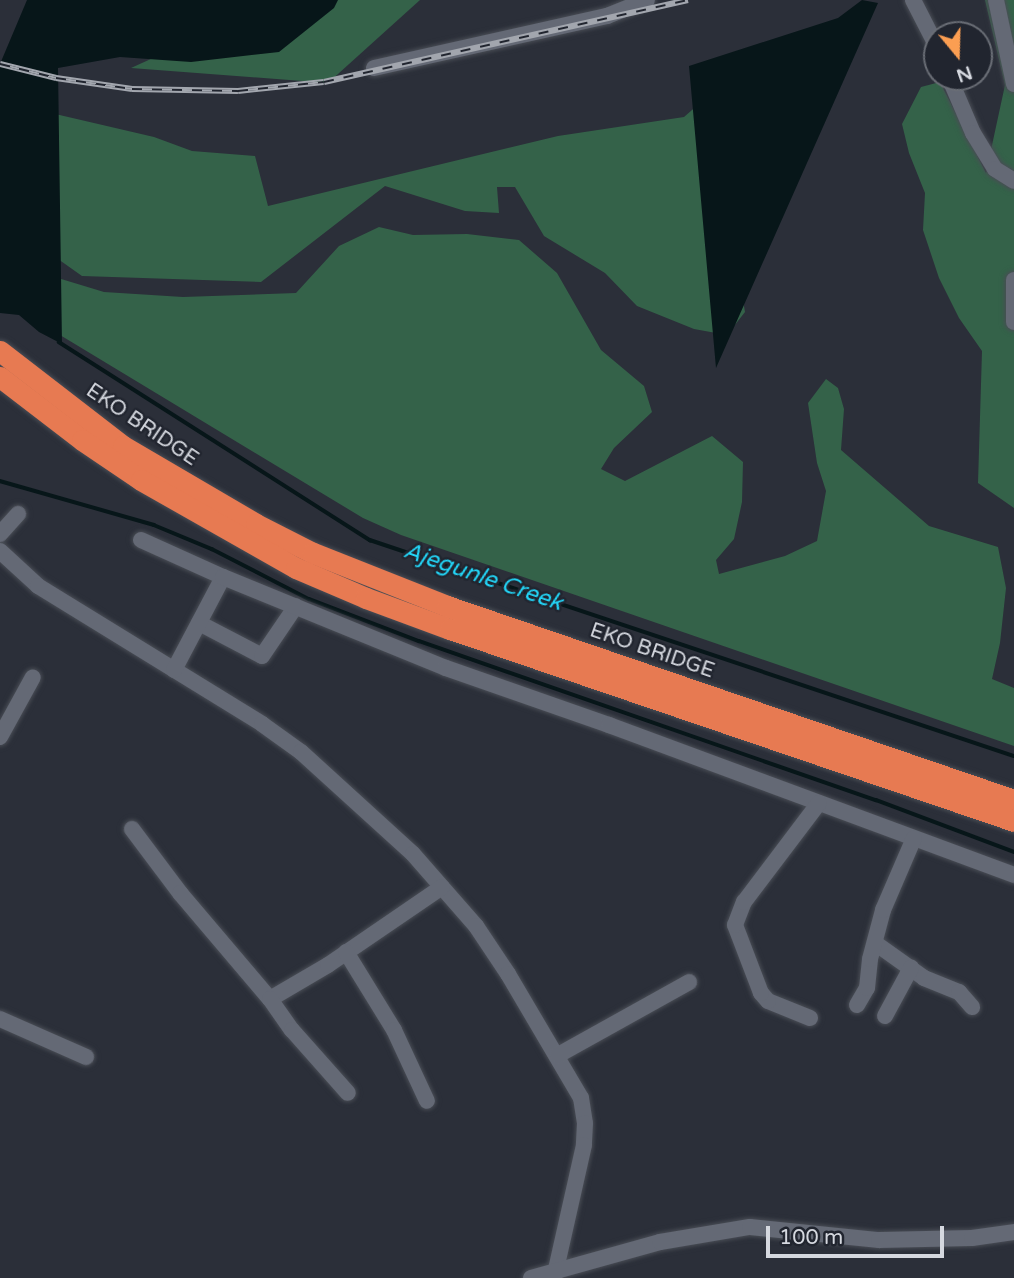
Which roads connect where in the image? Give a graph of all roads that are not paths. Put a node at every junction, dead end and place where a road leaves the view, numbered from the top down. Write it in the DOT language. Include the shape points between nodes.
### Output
graph roads {
  1 [pos="647,0"];
  2 [pos="913,0"];
  3 [pos="996,0"];
  4 [pos="924,21"];
  5 [pos="374,68"];
  6 [pos="1014,84"];
  7 [pos="955,91"];
  8 [pos="1014,181"];
  9 [pos="1014,280"];
  10 [pos="1014,321"];
  11 [pos="0,351"];
  12 [pos="0,377"];
  13 [pos="18,514"];
  14 [pos="0,534"];
  15 [pos="141,540"];
  16 [pos="0,551"];
  17 [pos="223,577"];
  18 [pos="296,606"];
  19 [pos="199,623"];
  20 [pos="174,670"];
  21 [pos="33,677"];
  22 [pos="0,737"];
  23 [pos="1014,800"];
  24 [pos="819,803"];
  25 [pos="1014,821"];
  26 [pos="132,829"];
  27 [pos="914,838"];
  28 [pos="1014,875"];
  29 [pos="442,887"];
  30 [pos="875,943"];
  31 [pos="346,952"];
  32 [pos="911,968"];
  33 [pos="689,982"];
  34 [pos="270,999"];
  35 [pos="857,1005"];
  36 [pos="972,1007"];
  37 [pos="885,1016"];
  38 [pos="810,1018"];
  39 [pos="0,1019"];
  40 [pos="558,1055"];
  41 [pos="86,1057"];
  42 [pos="348,1093"];
  43 [pos="427,1101"];
  44 [pos="1014,1232"];
  45 [pos="542,1276"];
  1 -- 5 [label="street" via="607,16"];
  2 -- 4 [label="street"];
  3 -- 6 [label="street"];
  7 -- 8 [label="street" via="995,169"];
  9 -- 10 [label="street"];
  11 -- 23 [label="highway, EKO BRIDGE" via="123,446 313,553 447,606"];
  12 -- 25 [label="highway, EKO BRIDGE" via="141,480 307,573 450,629"];
  13 -- 14 [label="street"];
  15 -- 17 [label="street"];
  16 -- 20 [label="street" via="38,586"];
  17 -- 18 [label="street"];
  17 -- 19 [label="street"];
  18 -- 19 [label="street" via="262,656"];
  18 -- 24 [label="street" via="446,668"];
  19 -- 20 [label="street"];
  20 -- 29 [label="street" via="301,752 413,854"];
  21 -- 22 [label="street"];
  24 -- 27 [label="street"];
  24 -- 38 [label="street" via="744,902 735,925 761,993 768,1001"];
  26 -- 34 [label="street"];
  27 -- 28 [label="street"];
  27 -- 30 [label="street" via="883,910"];
  29 -- 31 [label="street"];
  29 -- 40 [label="street" via="476,926"];
  30 -- 32 [label="street"];
  30 -- 35 [label="street" via="867,988"];
  31 -- 34 [label="street"];
  31 -- 43 [label="street" via="394,1030"];
  32 -- 36 [label="street" via="959,992"];
  32 -- 37 [label="street"];
  33 -- 40 [label="street"];
  34 -- 42 [label="street"];
  39 -- 41 [label="street"];
  40 -- 45 [label="street" via="581,1098 584,1145"];
  44 -- 45 [label="street" via="972,1238 879,1240 750,1227 660,1242"];
}
